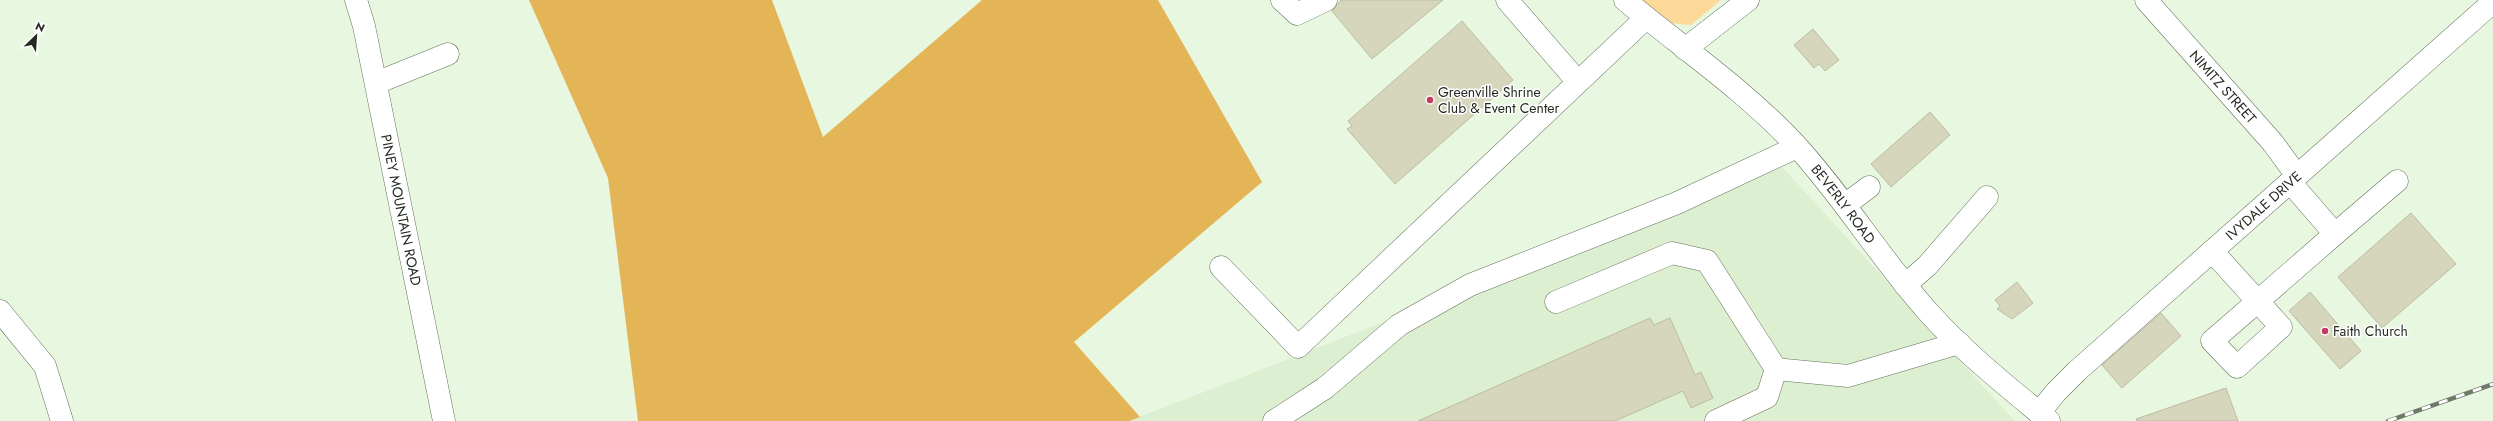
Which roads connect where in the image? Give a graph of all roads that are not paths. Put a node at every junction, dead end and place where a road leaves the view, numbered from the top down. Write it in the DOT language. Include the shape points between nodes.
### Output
graph roads {
  1 [pos="356,0"];
  2 [pos="1326,0"];
  3 [pos="1507,0"];
  4 [pos="1625,0"];
  5 [pos="1748,0"];
  6 [pos="2146,0"];
  7 [pos="2493,2"];
  8 [pos="1290,7"];
  9 [pos="1646,18"];
  10 [pos="1685,49"];
  11 [pos="448,54"];
  12 [pos="1578,82"];
  13 [pos="376,83"];
  14 [pos="1797,147"];
  15 [pos="2294,179"];
  16 [pos="2397,181"];
  17 [pos="1869,187"];
  18 [pos="1987,197"];
  19 [pos="1845,206"];
  20 [pos="2335,234"];
  21 [pos="2212,252"];
  22 [pos="1221,266"];
  23 [pos="1905,285"];
  24 [pos="1556,302"];
  25 [pos="0,311"];
  26 [pos="1959,343"];
  27 [pos="1776,369"];
  28 [pos="2044,417"];
  29 [pos="62,421"];
  30 [pos="444,421"];
  31 [pos="1274,421"];
  32 [pos="1716,421"];
  1 -- 13 [label="street, PINEY MOUNTAIN ROAD"];
  2 -- 8 [label="street"];
  3 -- 12 [label="street"];
  4 -- 9 [label="street, BEVERLY ROAD"];
  5 -- 10 [label="street"];
  6 -- 15 [label="street, NIMITZ STREET" via="2273,143"];
  7 -- 15 [label="street, IVYDALE DRIVE"];
  9 -- 10 [label="street, BEVERLY ROAD"];
  9 -- 12 [label="street"];
  10 -- 14 [label="street, BEVERLY ROAD" via="1756,108"];
  11 -- 13 [label="street"];
  12 -- 22 [label="street" via="1298,347"];
  13 -- 30 [label="street, PINEY MOUNTAIN ROAD"];
  14 -- 19 [label="street, BEVERLY ROAD"];
  14 -- 31 [label="street" via="1677,203 1470,285 1399,325 1325,388"];
  15 -- 20 [label="street, NIMITZ STREET"];
  15 -- 21 [label="street, IVYDALE DRIVE"];
  16 -- 20 [label="street"];
  17 -- 19 [label="street"];
  18 -- 23 [label="street" via="1927,266"];
  19 -- 23 [label="street, BEVERLY ROAD"];
  20 -- 21 [label="street" via="2257,302"];
  21 -- 28 [label="street, IVYDALE DRIVE" via="2077,371 2056,392"];
  23 -- 26 [label="street, BEVERLY ROAD"];
  24 -- 27 [label="street" via="1672,253 1707,261"];
  25 -- 29 [label="street" via="45,366"];
  26 -- 27 [label="street" via="1848,376"];
  26 -- 28 [label="street, BEVERLY ROAD"];
  27 -- 32 [label="street" via="1767,397"];
}
